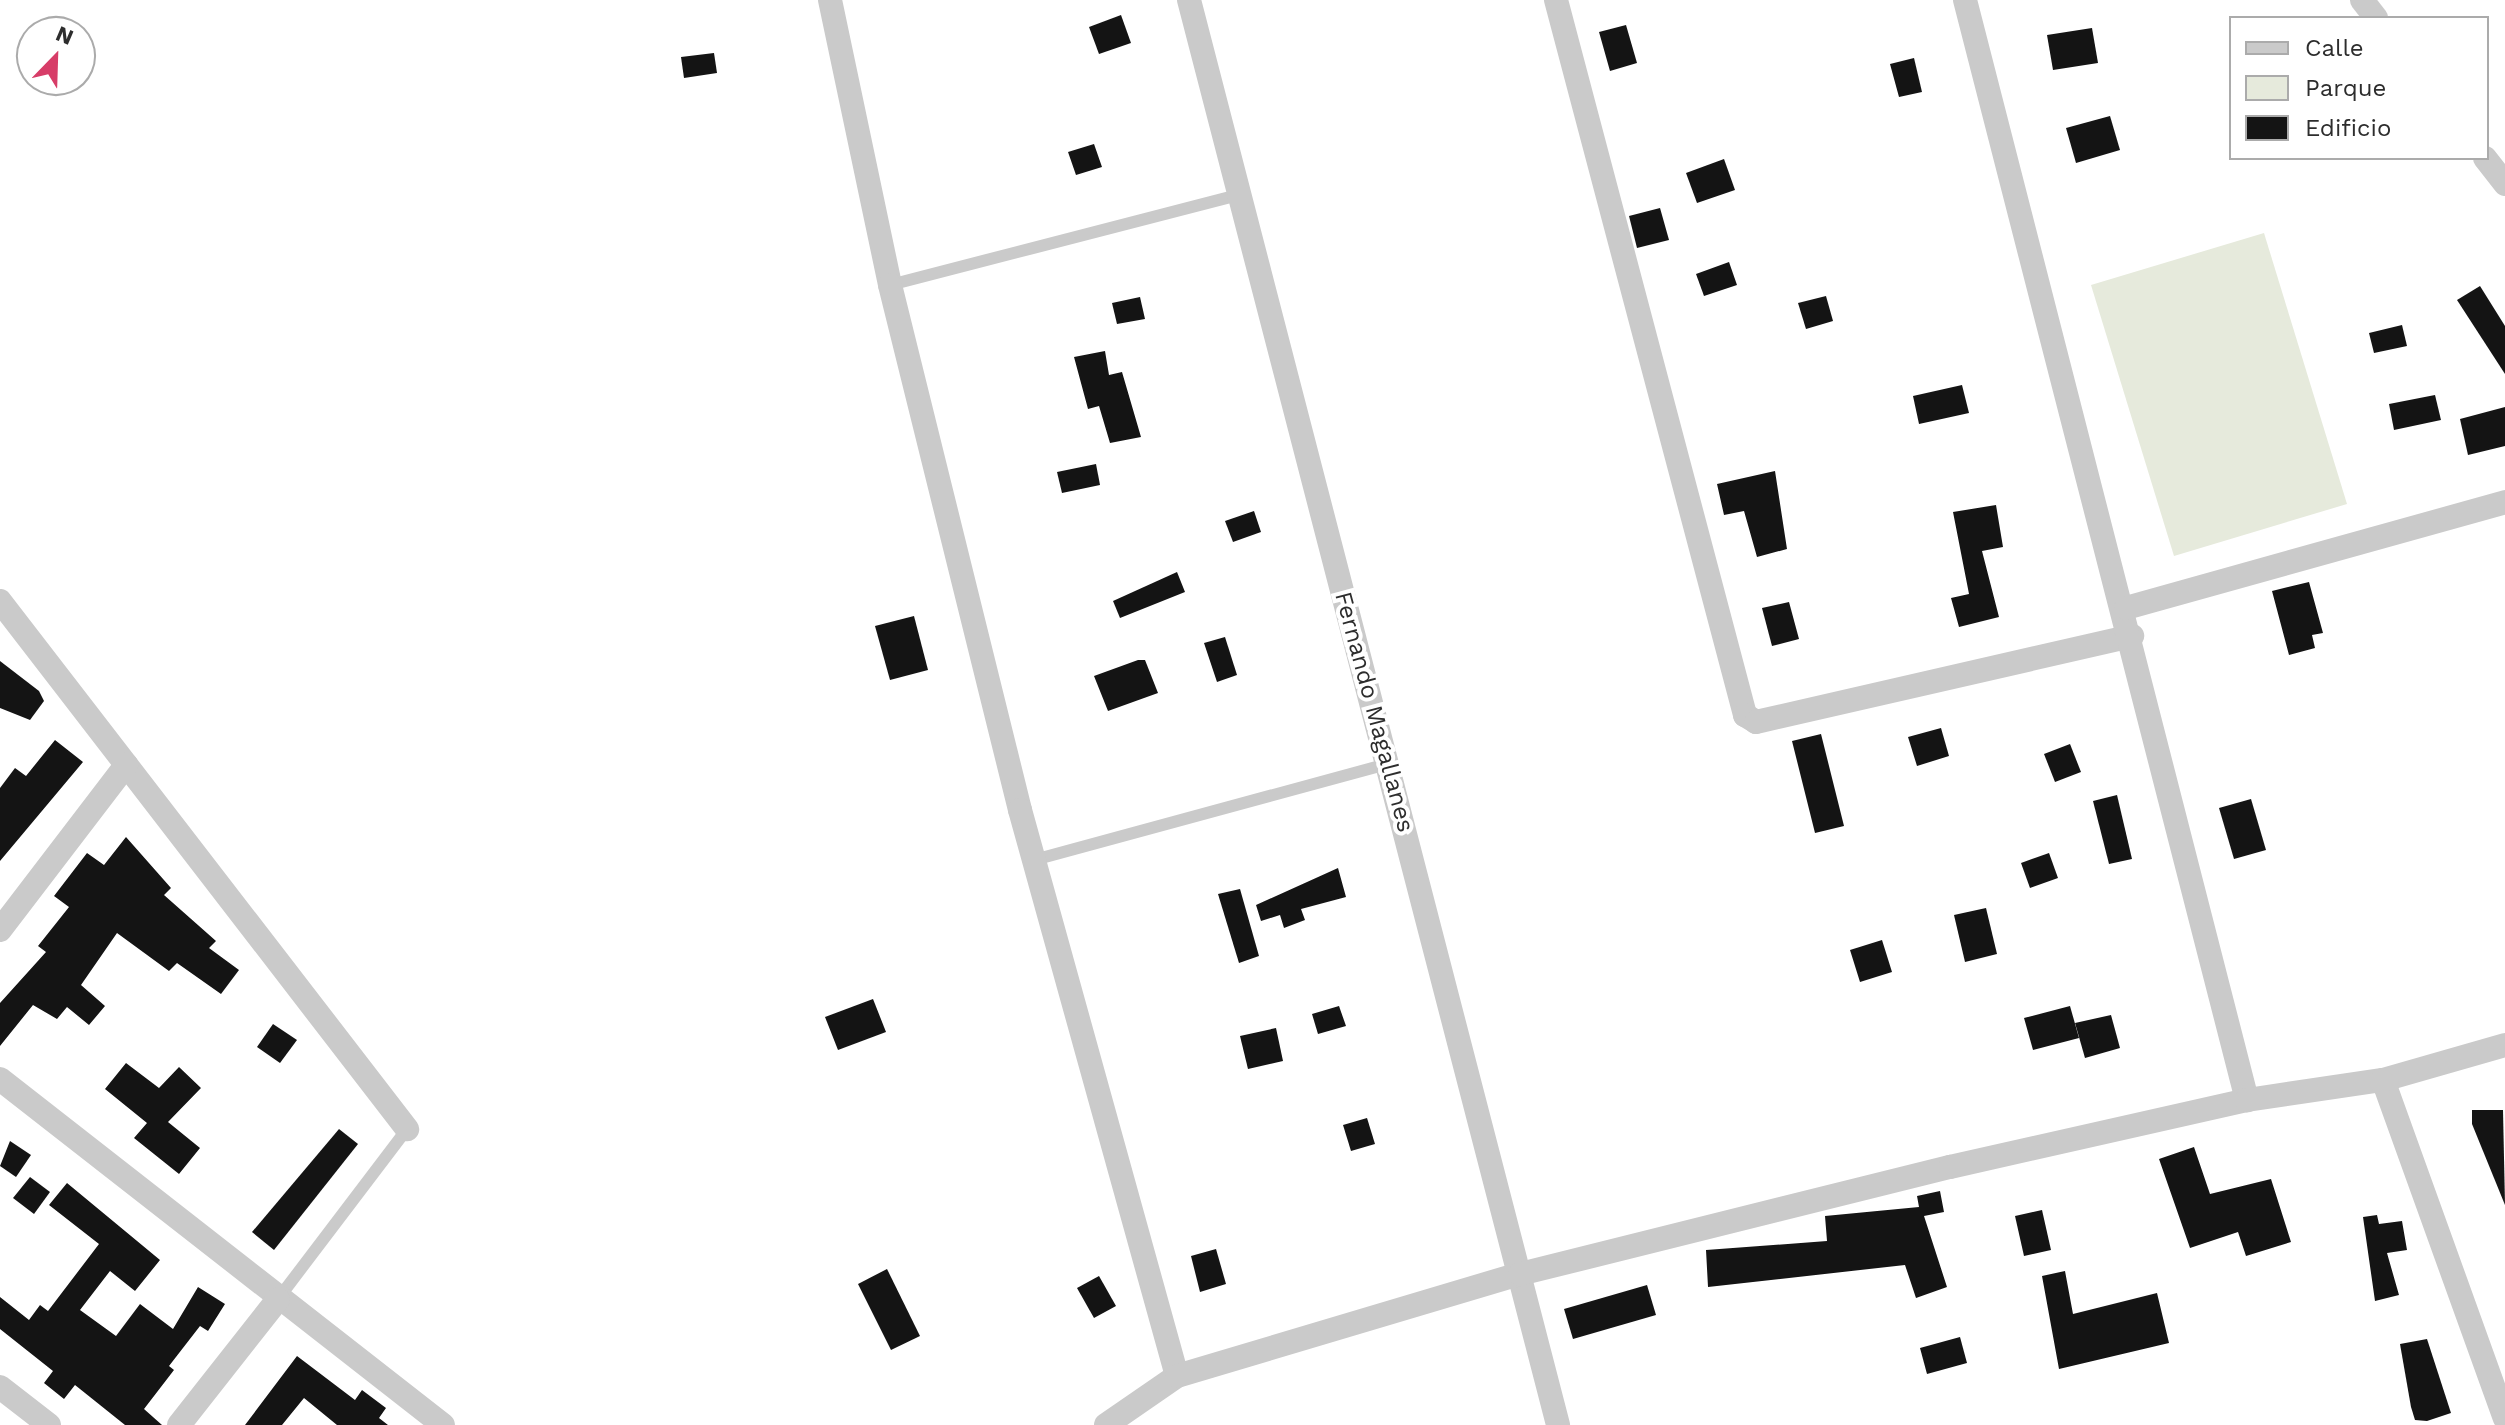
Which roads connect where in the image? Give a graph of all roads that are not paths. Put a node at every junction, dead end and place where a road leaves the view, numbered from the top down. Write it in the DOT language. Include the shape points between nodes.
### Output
graph roads {
  1 [pos="830,0"];
  2 [pos="1189,0"];
  3 [pos="1556,0"];
  4 [pos="1965,0"];
  5 [pos="2487,160"];
  6 [pos="2505,184"];
  7 [pos="1239,195"];
  8 [pos="890,285"];
  9 [pos="2505,502"];
  10 [pos="0,601"];
  11 [pos="2126,608"];
  12 [pos="2132,636"];
  13 [pos="1387,764"];
  14 [pos="126,765"];
  15 [pos="1034,860"];
  16 [pos="0,930"];
  17 [pos="2505,1045"];
  18 [pos="0,1079"];
  19 [pos="2383,1080"];
  20 [pos="2247,1100"];
  21 [pos="407,1129"];
  22 [pos="1520,1274"];
  23 [pos="278,1299"];
  24 [pos="1177,1376"];
  25 [pos="0,1387"];
  26 [pos="2505,1418"];
  27 [pos="49,1425"];
  28 [pos="179,1425"];
  29 [pos="443,1425"];
  30 [pos="1106,1425"];
  31 [pos="1558,1425"];
  1 -- 8 [label="street"];
  2 -- 7 [label="street, Fernando Magallanes"];
  3 -- 12 [label="street" via="1745,715 1756,722"];
  4 -- 11 [label="street"];
  5 -- 6 [label="street"];
  7 -- 8 [label="lane"];
  7 -- 13 [label="street, Fernando Magallanes"];
  8 -- 15 [label="street"];
  9 -- 11 [label="street"];
  10 -- 14 [label="street"];
  11 -- 12 [label="street"];
  12 -- 20 [label="street"];
  13 -- 15 [label="lane"];
  13 -- 22 [label="street, Fernando Magallanes"];
  14 -- 16 [label="street"];
  14 -- 21 [label="street"];
  15 -- 24 [label="street"];
  17 -- 19 [label="street"];
  18 -- 23 [label="street"];
  19 -- 20 [label="street"];
  19 -- 26 [label="street"];
  20 -- 22 [label="street"];
  21 -- 23 [label="lane"];
  22 -- 24 [label="street"];
  22 -- 31 [label="street, Fernando Magallanes"];
  23 -- 28 [label="street"];
  23 -- 29 [label="street"];
  24 -- 30 [label="street"];
  25 -- 27 [label="street"];
}
